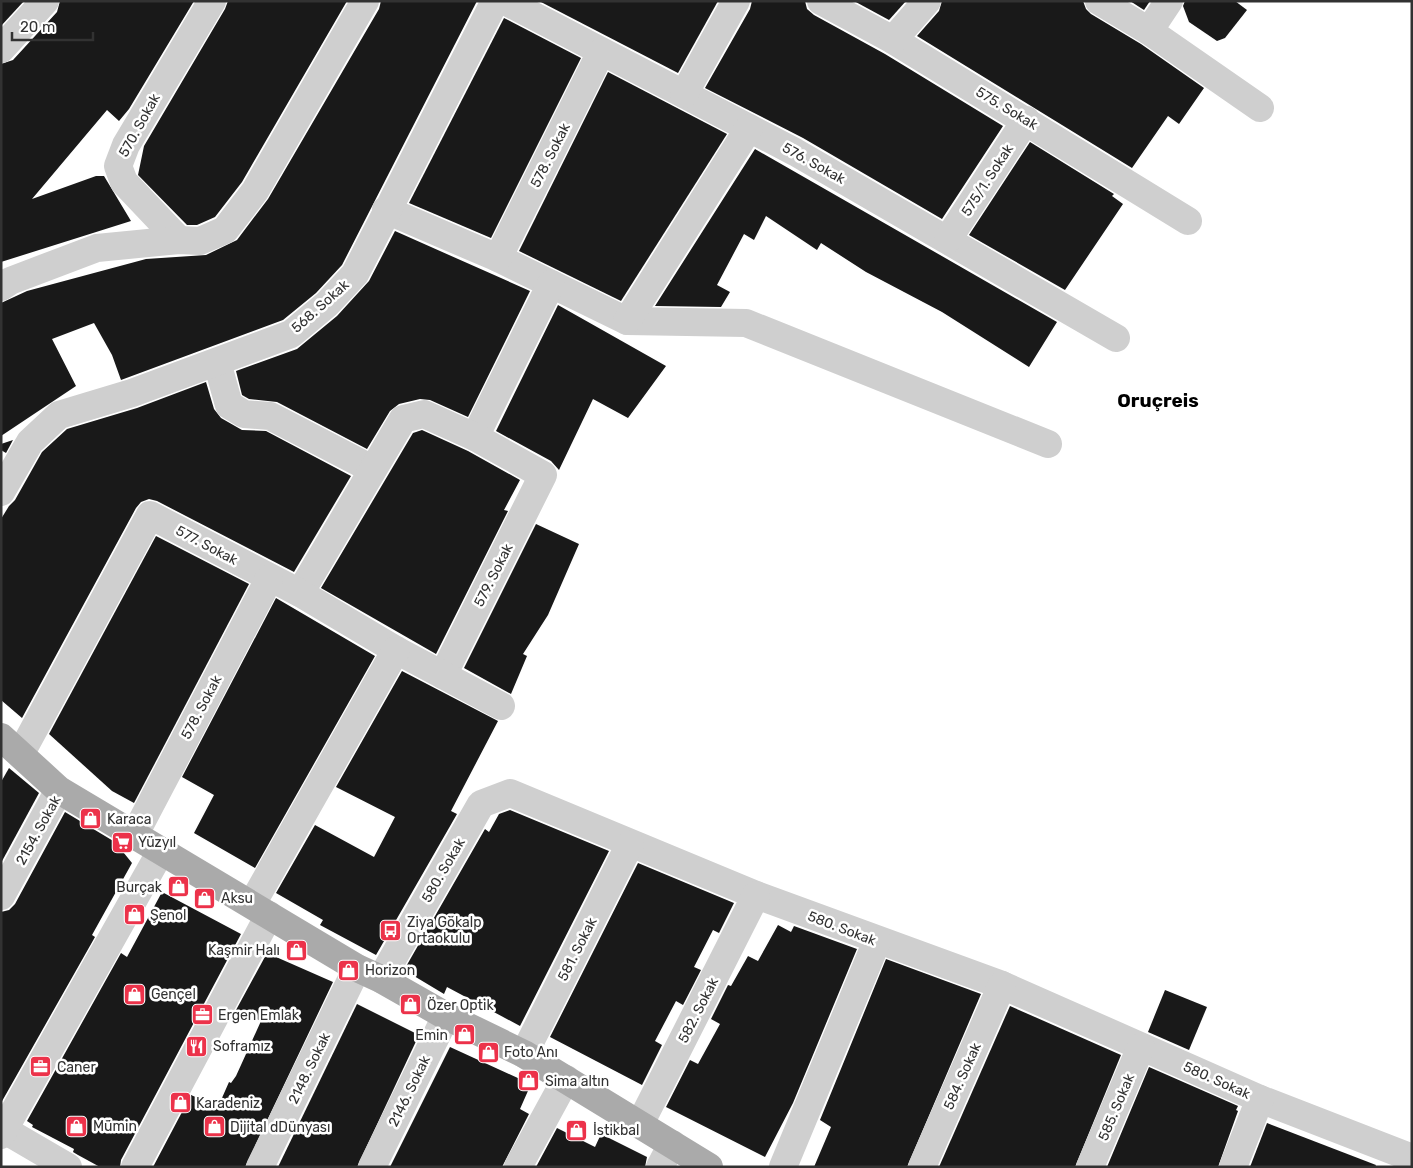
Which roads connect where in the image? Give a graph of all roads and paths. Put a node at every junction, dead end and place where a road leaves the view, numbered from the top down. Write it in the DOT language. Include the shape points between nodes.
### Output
graph roads {
  1 [pos="45,1"];
  2 [pos="212,1"];
  3 [pos="365,1"];
  4 [pos="495,1"];
  5 [pos="505,1"];
  6 [pos="736,1"];
  7 [pos="822,1"];
  8 [pos="927,1"];
  9 [pos="1099,1"];
  10 [pos="1169,1"];
  11 [pos="1149,31"];
  12 [pos="893,40"];
  13 [pos="1,49"];
  14 [pos="602,52"];
  15 [pos="684,94"];
  16 [pos="1260,108"];
  17 [pos="1026,120"];
  18 [pos="749,128"];
  19 [pos="386,210"];
  20 [pos="1188,221"];
  21 [pos="179,240"];
  22 [pos="948,240"];
  23 [pos="498,258"];
  24 [pos="551,284"];
  25 [pos="1,287"];
  26 [pos="628,321"];
  27 [pos="1116,338"];
  28 [pos="217,362"];
  29 [pos="475,437"];
  30 [pos="1048,444"];
  31 [pos="372,469"];
  32 [pos="1,492"];
  33 [pos="269,579"];
  34 [pos="300,594"];
  35 [pos="396,650"];
  36 [pos="443,675"];
  37 [pos="501,706"];
  38 [pos="11,745"];
  39 [pos="60,790"];
  40 [pos="134,836"];
  41 [pos="630,844"];
  42 [pos="161,851"];
  43 [pos="756,895"];
  44 [pos="1,896"];
  45 [pos="260,909"];
  46 [pos="877,941"];
  47 [pos="369,973"];
  48 [pos="1002,985"];
  49 [pos="446,1016"];
  50 [pos="1141,1047"];
  51 [pos="524,1054"];
  52 [pos="566,1079"];
  53 [pos="1260,1099"];
  54 [pos="640,1124"];
  55 [pos="2,1131"];
  56 [pos="666,1155"];
  57 [pos="1395,1158"];
  58 [pos="68,1167"];
  59 [pos="135,1167"];
  60 [pos="260,1167"];
  61 [pos="372,1167"];
  62 [pos="518,1167"];
  63 [pos="709,1167"];
  64 [pos="783,1167"];
  65 [pos="922,1167"];
  66 [pos="1090,1167"];
  67 [pos="1233,1167"];
  1 -- 13 [label="street"];
  2 -- 21 [label="street, 570. Sokak" via="126,145 118,166 124,182"];
  3 -- 21 [label="street" via="255,191 225,230 200,241"];
  4 -- 19 [label="street, 568. Sokak"];
  5 -- 14 [label="street, 576. Sokak"];
  6 -- 15 [label="street"];
  7 -- 12 [label="street, 575. Sokak"];
  8 -- 12 [label="street"];
  9 -- 11 [label="street"];
  10 -- 11 [label="street"];
  11 -- 16 [label="street"];
  12 -- 17 [label="street, 575. Sokak"];
  14 -- 15 [label="street, 576. Sokak"];
  14 -- 23 [label="street, 578. Sokak"];
  15 -- 18 [label="street, 576. Sokak"];
  17 -- 20 [label="street, 575. Sokak"];
  17 -- 22 [label="street, 575/1. Sokak"];
  18 -- 22 [label="street, 576. Sokak"];
  18 -- 26 [label="street"];
  19 -- 23 [label="street"];
  19 -- 28 [label="street, 568. Sokak" via="355,274 327,304 291,334"];
  21 -- 25 [label="street" via="96,248"];
  22 -- 27 [label="street, 576. Sokak"];
  23 -- 24 [label="street"];
  24 -- 26 [label="street"];
  24 -- 29 [label="street"];
  26 -- 30 [label="street" via="746,323"];
  28 -- 31 [label="street" via="229,405 244,414 270,416"];
  28 -- 32 [label="street, 568. Sokak" via="59,416 30,442"];
  29 -- 31 [label="street" via="424,414 403,419"];
  29 -- 36 [label="street, 579. Sokak" via="543,475"];
  31 -- 34 [label="street"];
  33 -- 34 [label="street, 577. Sokak"];
  33 -- 38 [label="street, 577. Sokak" via="150,515"];
  33 -- 40 [label="street, 578. Sokak"];
  34 -- 35 [label="street, 577. Sokak"];
  35 -- 36 [label="street, 577. Sokak"];
  35 -- 45 [label="street"];
  36 -- 37 [label="street, 577. Sokak"];
  38 -- 39 [label="main road"];
  39 -- 40 [label="main road"];
  39 -- 44 [label="street, 2154. Sokak"];
  40 -- 42 [label="main road"];
  41 -- 43 [label="street, 580. Sokak"];
  41 -- 47 [label="street, 580. Sokak" via="510,793 481,804"];
  41 -- 51 [label="street, 581. Sokak"];
  42 -- 45 [label="main road"];
  42 -- 55 [label="street"];
  43 -- 46 [label="street, 580. Sokak"];
  43 -- 54 [label="street, 582. Sokak"];
  45 -- 47 [label="main road"];
  45 -- 59 [label="street"];
  46 -- 48 [label="street, 580. Sokak"];
  46 -- 64 [label="street"];
  47 -- 49 [label="main road"];
  47 -- 60 [label="street, 2148. Sokak"];
  48 -- 50 [label="street, 580. Sokak"];
  48 -- 65 [label="street, 584. Sokak"];
  49 -- 51 [label="main road"];
  49 -- 61 [label="street, 2146. Sokak"];
  50 -- 53 [label="street, 580. Sokak"];
  50 -- 66 [label="street, 585. Sokak"];
  51 -- 52 [label="main road"];
  52 -- 54 [label="main road"];
  52 -- 62 [label="street"];
  53 -- 57 [label="street, 580. Sokak"];
  53 -- 67 [label="street"];
  54 -- 56 [label="main road"];
  55 -- 58 [label="street"];
  56 -- 63 [label="main road"];
}
